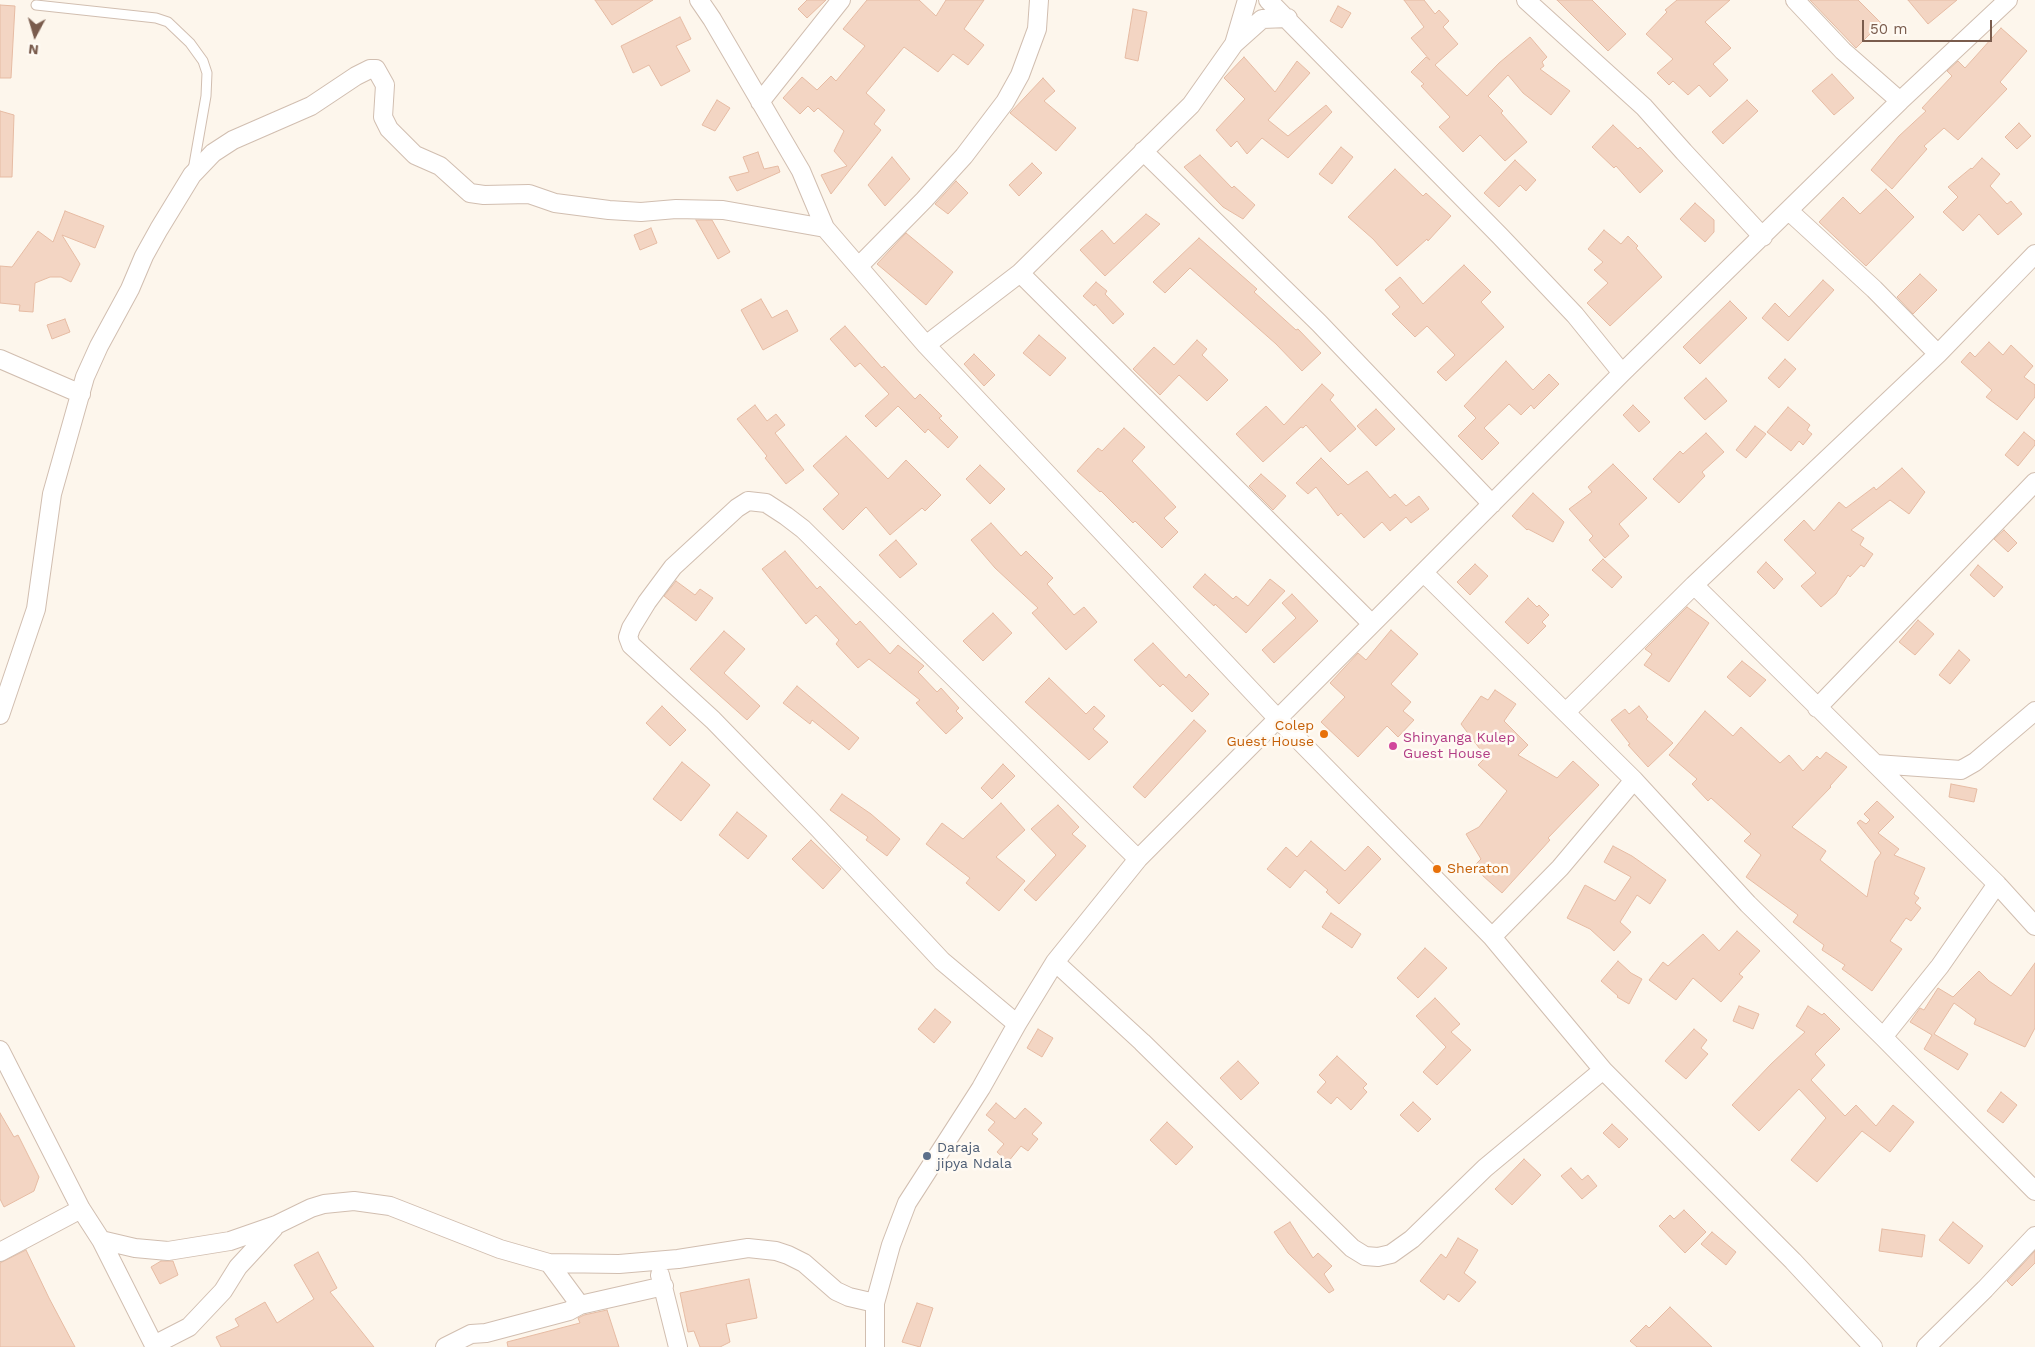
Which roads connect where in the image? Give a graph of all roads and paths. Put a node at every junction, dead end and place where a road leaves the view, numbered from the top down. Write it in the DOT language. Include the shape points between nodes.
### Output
graph roads {
  1 [pos="699,0"];
  2 [pos="841,0"];
  3 [pos="1039,0"];
  4 [pos="1247,0"];
  5 [pos="1268,0"];
  6 [pos="1526,0"];
  7 [pos="1794,0"];
  8 [pos="2008,0"];
  9 [pos="36,5"];
  10 [pos="1288,18"];
  11 [pos="1234,44"];
  12 [pos="1900,101"];
  13 [pos="760,102"];
  14 [pos="1144,151"];
  15 [pos="192,175"];
  16 [pos="1789,211"];
  17 [pos="825,228"];
  18 [pos="1763,237"];
  19 [pos="2035,254"];
  20 [pos="859,266"];
  21 [pos="1020,273"];
  22 [pos="926,345"];
  23 [pos="1938,354"];
  24 [pos="0,359"];
  25 [pos="1622,373"];
  26 [pos="81,394"];
  27 [pos="2035,482"];
  28 [pos="1492,504"];
  29 [pos="1424,573"];
  30 [pos="1694,585"];
  31 [pos="1372,624"];
  32 [pos="1817,708"];
  33 [pos="2035,711"];
  34 [pos="1566,712"];
  35 [pos="0,715"];
  36 [pos="1279,720"];
  37 [pos="1876,764"];
  38 [pos="1634,780"];
  39 [pos="1138,859"];
  40 [pos="1997,884"];
  41 [pos="2035,926"];
  42 [pos="1492,937"];
  43 [pos="1055,962"];
  44 [pos="1017,1024"];
  45 [pos="1884,1038"];
  46 [pos="0,1050"];
  47 [pos="1603,1070"];
  48 [pos="2035,1191"];
  49 [pos="81,1209"];
  50 [pos="276,1225"];
  51 [pos="2035,1236"];
  52 [pos="101,1240"];
  53 [pos="0,1252"];
  54 [pos="656,1261"];
  55 [pos="549,1263"];
  56 [pos="664,1286"];
  57 [pos="875,1303"];
  58 [pos="580,1305"];
  59 [pos="150,1345"];
  60 [pos="446,1347"];
  61 [pos="678,1347"];
  62 [pos="875,1347"];
  63 [pos="1873,1347"];
  64 [pos="1926,1347"];
  1 -- 13 [label="street"];
  2 -- 13 [label="street"];
  3 -- 20 [label="street" via="1037,29 1020,75 1005,102 958,163"];
  4 -- 11 [label="street"];
  5 -- 10 [label="street"];
  6 -- 18 [label="street" via="1644,107"];
  7 -- 12 [label="street" via="1843,51"];
  8 -- 12 [label="street"];
  9 -- 15 [label="lane" via="156,18 168,22 190,43 207,73"];
  10 -- 11 [label="street" via="1262,19"];
  10 -- 25 [label="street" via="1575,315"];
  11 -- 14 [label="street" via="1191,105"];
  12 -- 16 [label="street"];
  13 -- 17 [label="street" via="801,171"];
  14 -- 21 [label="street"];
  14 -- 28 [label="street" via="1319,323"];
  15 -- 17 [label="street" via="213,152 233,140 311,106 373,68 385,85 383,117 389,129 415,155 440,166 470,193 529,194 555,203 609,210 723,210"];
  15 -- 26 [label="street" via="144,256 99,346"];
  16 -- 18 [label="street"];
  16 -- 23 [label="street" via="1874,289"];
  17 -- 20 [label="street"];
  18 -- 25 [label="street"];
  19 -- 23 [label="street"];
  20 -- 22 [label="street"];
  21 -- 22 [label="street"];
  21 -- 31 [label="street"];
  22 -- 36 [label="street"];
  23 -- 30 [label="street"];
  24 -- 26 [label="street"];
  25 -- 28 [label="street"];
  26 -- 35 [label="street" via="52,494 36,609"];
  27 -- 32 [label="street"];
  28 -- 29 [label="street"];
  29 -- 31 [label="street"];
  29 -- 34 [label="street"];
  30 -- 32 [label="street"];
  30 -- 34 [label="street"];
  31 -- 36 [label="street"];
  32 -- 37 [label="street"];
  33 -- 37 [label="street" via="1961,770"];
  34 -- 38 [label="street"];
  36 -- 39 [label="street"];
  36 -- 42 [label="street"];
  37 -- 40 [label="street"];
  38 -- 42 [label="street" via="1560,868"];
  38 -- 45 [label="street" via="1748,904"];
  39 -- 43 [label="street"];
  39 -- 44 [label="street" via="810,536 766,503 748,501 737,508 673,567 631,628 628,639 631,645 713,720 942,961"];
  40 -- 41 [label="street"];
  40 -- 45 [label="street" via="1940,966"];
  42 -- 47 [label="street"];
  43 -- 44 [label="street"];
  43 -- 47 [label="street" via="1142,1042 1352,1248 1365,1256 1391,1254 1412,1240 1485,1168"];
  44 -- 57 [label="street" via="981,1088 906,1203"];
  45 -- 48 [label="street"];
  46 -- 49 [label="street"];
  47 -- 63 [label="street" via="1793,1261"];
  49 -- 52 [label="street"];
  49 -- 53 [label="street"];
  50 -- 52 [label="street" via="230,1241 168,1251"];
  50 -- 55 [label="street" via="324,1204 354,1201 390,1206 500,1249"];
  50 -- 59 [label="street" via="189,1327"];
  51 -- 64 [label="street"];
  52 -- 59 [label="street"];
  54 -- 55 [label="street"];
  54 -- 56 [label="street"];
  54 -- 57 [label="street" via="748,1248 776,1252 804,1263 849,1297"];
  55 -- 58 [label="street"];
  56 -- 58 [label="street"];
  56 -- 61 [label="street"];
  57 -- 62 [label="street"];
  58 -- 60 [label="street" via="542,1319 486,1333 468,1334"];
}
